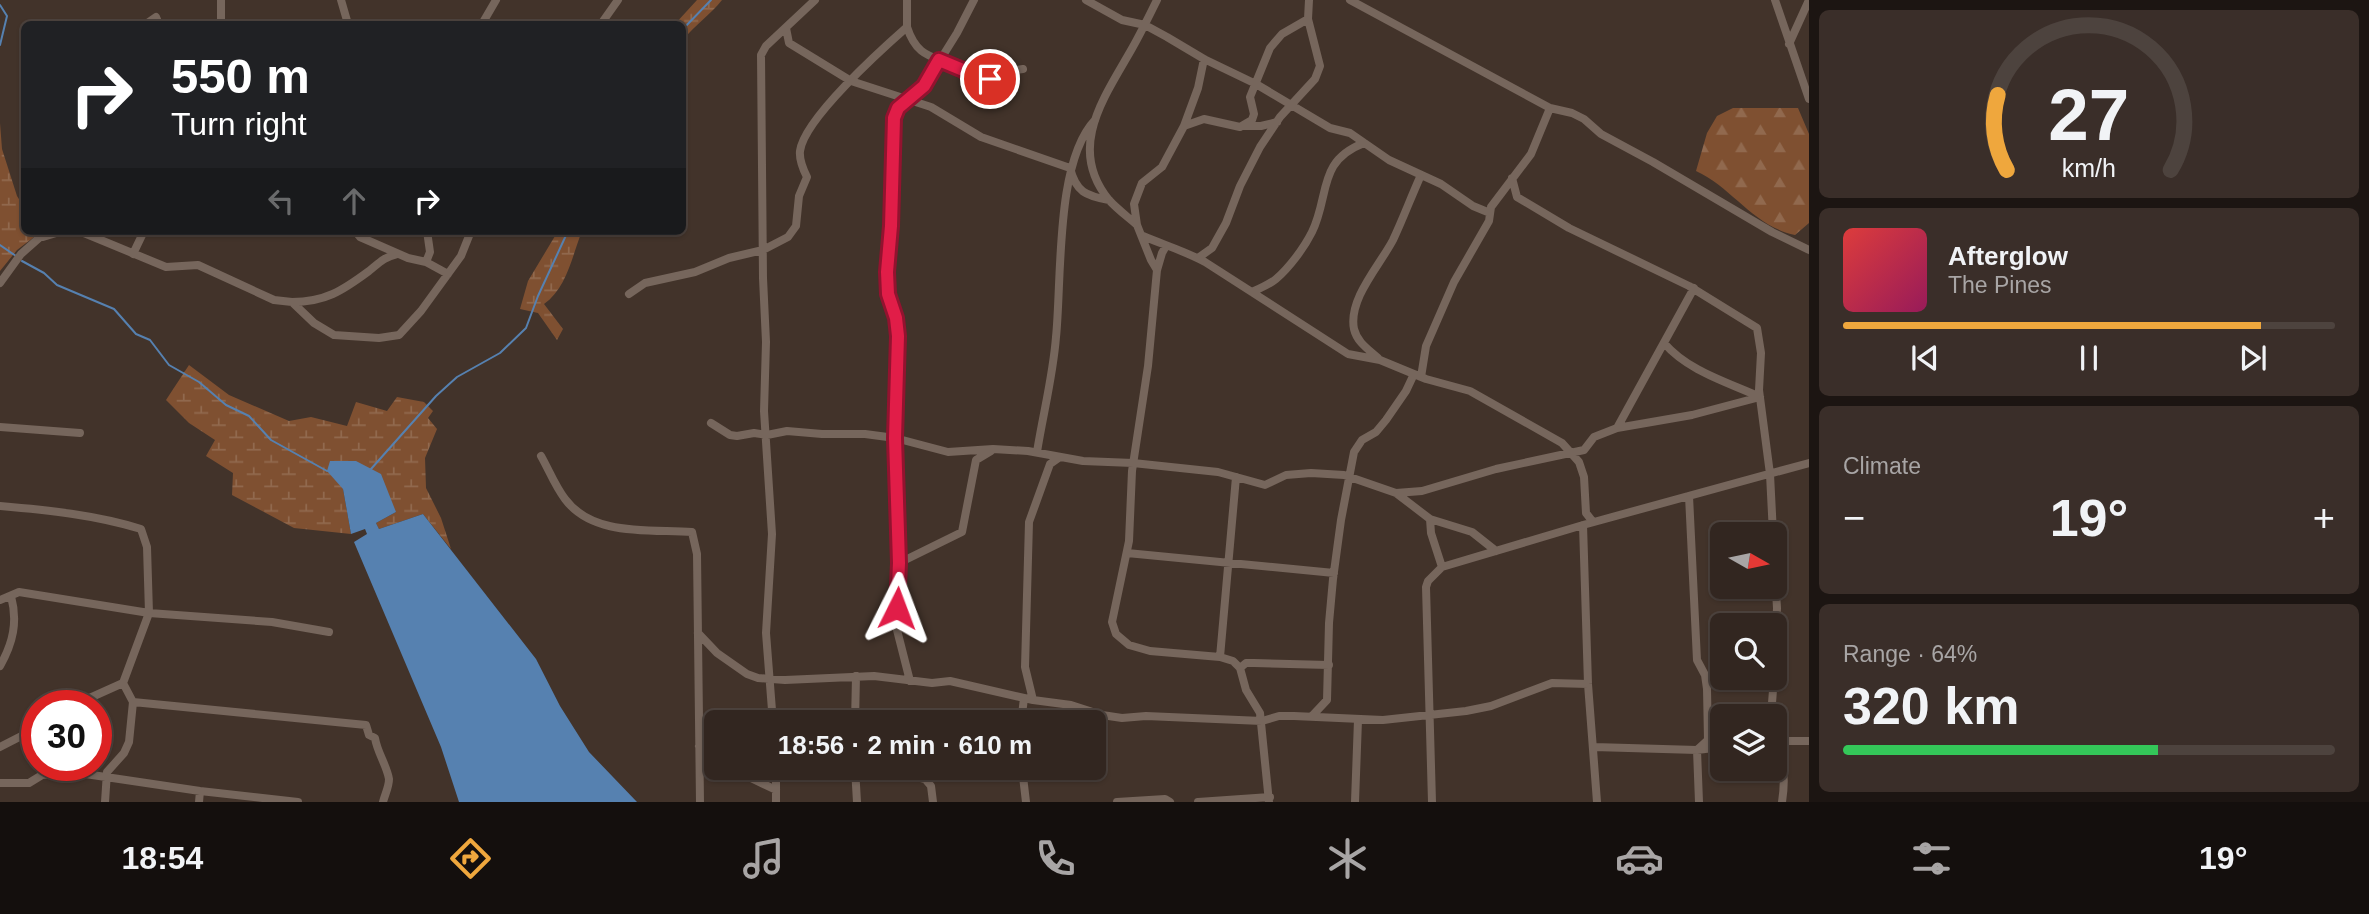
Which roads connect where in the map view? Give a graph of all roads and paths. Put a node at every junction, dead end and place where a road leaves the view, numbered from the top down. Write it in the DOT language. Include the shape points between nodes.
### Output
graph roads {
  1 [pos="221,0"];
  2 [pos="341,0"];
  3 [pos="496,0"];
  4 [pos="618,0"];
  5 [pos="815,0"];
  6 [pos="907,0"];
  7 [pos="974,0"];
  8 [pos="1086,0"];
  9 [pos="1157,0"];
  10 [pos="1309,0"];
  11 [pos="1350,0"];
  12 [pos="1775,0"];
  13 [pos="1809,0"];
  14 [pos="1308,19"];
  15 [pos="221,21"];
  16 [pos="347,21"];
  17 [pos="484,21"];
  18 [pos="603,21"];
  19 [pos="1144,25"];
  20 [pos="907,27"];
  21 [pos="786,28"];
  22 [pos="1790,44"];
  23 [pos="1203,59"];
  24 [pos="939,60"];
  25 [pos="1023,69"];
  26 [pos="851,81"];
  27 [pos="1256,84"];
  28 [pos="1809,99"];
  29 [pos="907,100"];
  30 [pos="1292,105"];
  31 [pos="1550,108"];
  32 [pos="1095,120"];
  33 [pos="1277,122"];
  34 [pos="1184,126"];
  35 [pos="1242,127"];
  36 [pos="1364,143"];
  37 [pos="1070,168"];
  38 [pos="1421,175"];
  39 [pos="1512,177"];
  40 [pos="1109,200"];
  41 [pos="1490,213"];
  42 [pos="1137,225"];
  43 [pos="44,235"];
  44 [pos="88,235"];
  45 [pos="142,235"];
  46 [pos="358,235"];
  47 [pos="428,235"];
  48 [pos="469,235"];
  49 [pos="1143,236"];
  50 [pos="1166,246"];
  51 [pos="763,250"];
  52 [pos="1809,250"];
  53 [pos="132,254"];
  54 [pos="397,254"];
  55 [pos="1198,258"];
  56 [pos="426,262"];
  57 [pos="1157,270"];
  58 [pos="448,274"];
  59 [pos="0,283"];
  60 [pos="1694,288"];
  61 [pos="1252,292"];
  62 [pos="629,294"];
  63 [pos="292,302"];
  64 [pos="1664,343"];
  65 [pos="1380,360"];
  66 [pos="1418,376"];
  67 [pos="1760,397"];
  68 [pos="712,423"];
  69 [pos="0,428"];
  70 [pos="1617,428"];
  71 [pos="80,433"];
  72 [pos="767,435"];
  73 [pos="895,438"];
  74 [pos="993,449"];
  75 [pos="1037,453"];
  76 [pos="1573,453"];
  77 [pos="541,457"];
  78 [pos="1060,457"];
  79 [pos="1133,463"];
  80 [pos="1809,463"];
  81 [pos="1770,474"];
  82 [pos="1236,477"];
  83 [pos="1349,477"];
  84 [pos="1396,493"];
  85 [pos="1689,496"];
  86 [pos="0,506"];
  87 [pos="1430,519"];
  88 [pos="1593,522"];
  89 [pos="1772,522"];
  90 [pos="1583,525"];
  91 [pos="1496,551"];
  92 [pos="1127,553"];
  93 [pos="899,563"];
  94 [pos="1228,563"];
  95 [pos="1442,567"];
  96 [pos="1334,573"];
  97 [pos="11,596"];
  98 [pos="0,600"];
  99 [pos="149,613"];
  100 [pos="329,632"];
  101 [pos="698,633"];
  102 [pos="1220,657"];
  103 [pos="1329,665"];
  104 [pos="0,666"];
  105 [pos="1240,668"];
  106 [pos="856,676"];
  107 [pos="769,679"];
  108 [pos="910,681"];
  109 [pos="123,683"];
  110 [pos="1588,684"];
  111 [pos="107,690"];
  112 [pos="1029,699"];
  113 [pos="133,702"];
  114 [pos="772,710"];
  115 [pos="856,710"];
  116 [pos="1025,710"];
  117 [pos="1430,713"];
  118 [pos="1312,716"];
  119 [pos="1358,720"];
  120 [pos="1262,721"];
  121 [pos="21,736"];
  122 [pos="1809,741"];
  123 [pos="1787,742"];
  124 [pos="699,746"];
  125 [pos="0,747"];
  126 [pos="1594,747"];
  127 [pos="1710,749"];
  128 [pos="704,750"];
  129 [pos="1697,751"];
  130 [pos="112,766"];
  131 [pos="112,778"];
  132 [pos="755,780"];
  133 [pos="776,780"];
  134 [pos="856,780"];
  135 [pos="926,780"];
  136 [pos="1023,780"];
  137 [pos="32,781"];
  138 [pos="107,781"];
  139 [pos="1784,781"];
  140 [pos="0,783"];
  141 [pos="776,790"];
  142 [pos="200,791"];
  143 [pos="1270,800"];
  144 [pos="104,802"];
  145 [pos="199,802"];
  146 [pos="298,802"];
  147 [pos="383,802"];
  148 [pos="700,802"];
  149 [pos="776,802"];
  150 [pos="857,802"];
  151 [pos="933,802"];
  152 [pos="1026,802"];
  153 [pos="1117,802"];
  154 [pos="1170,802"];
  155 [pos="1198,802"];
  156 [pos="1355,802"];
  157 [pos="1433,802"];
  158 [pos="1597,802"];
  159 [pos="1699,802"];
  160 [pos="1783,802"];
  1 -- 15 [label="street"];
  2 -- 16 [label="street"];
  3 -- 17 [label="street"];
  4 -- 18 [label="street"];
  5 -- 21 [label="street"];
  6 -- 20 [label="street"];
  7 -- 24 [label="street"];
  8 -- 19 [label="street" via="1122,20"];
  9 -- 19 [label="street"];
  10 -- 14 [label="street"];
  11 -- 31 [label="street"];
  12 -- 22 [label="street"];
  13 -- 22 [label="street"];
  14 -- 27 [label="street" via="1282,34 1270,48"];
  14 -- 30 [label="street" via="1320,66 1315,79"];
  19 -- 23 [label="street"];
  19 -- 32 [label="street"];
  20 -- 24 [label="street" via="917,50"];
  20 -- 26 [label="street"];
  21 -- 26 [label="street" via="789,43"];
  21 -- 51 [label="street" via="761,55"];
  22 -- 28 [label="street"];
  23 -- 27 [label="street"];
  23 -- 34 [label="street"];
  24 -- 25 [label="street" via="981,83 1000,72"];
  24 -- 29 [label="street" via="924,86"];
  26 -- 29 [label="street"];
  26 -- 51 [label="street" via="813,124 800,149 807,177 799,196 796,226 788,237"];
  27 -- 30 [label="street"];
  27 -- 35 [label="street" via="1250,97 1254,114"];
  29 -- 37 [label="street" via="931,107 981,137"];
  29 -- 73 [label="street" via="894,118 891,143 887,272 898,336"];
  30 -- 33 [label="street"];
  30 -- 36 [label="street"];
  31 -- 39 [label="street" via="1531,154"];
  31 -- 52 [label="street" via="1584,119 1601,134"];
  32 -- 37 [label="street" via="1085,131"];
  32 -- 40 [label="street" via="1089,159"];
  33 -- 35 [label="street"];
  33 -- 55 [label="street" via="1240,186 1226,223 1212,247"];
  34 -- 35 [label="street" via="1204,119"];
  34 -- 42 [label="street" via="1162,167 1142,183 1134,204"];
  36 -- 38 [label="street"];
  36 -- 61 [label="street" via="1353,147 1327,175 1320,211 1306,243 1274,281"];
  37 -- 40 [label="street" via="1074,183 1090,197"];
  37 -- 75 [label="street" via="1056,335"];
  38 -- 41 [label="street"];
  38 -- 65 [label="street" via="1354,316 1359,340"];
  39 -- 41 [label="street"];
  39 -- 60 [label="street" via="1517,197 1569,228"];
  40 -- 42 [label="street"];
  41 -- 66 [label="street" via="1433,328"];
  42 -- 49 [label="street"];
  43 -- 59 [label="street" via="21,254"];
  44 -- 53 [label="street"];
  45 -- 53 [label="street"];
  46 -- 54 [label="street"];
  47 -- 56 [label="street"];
  48 -- 58 [label="street"];
  49 -- 50 [label="street"];
  49 -- 57 [label="street"];
  50 -- 55 [label="street"];
  50 -- 57 [label="street"];
  51 -- 62 [label="street" via="645,283"];
  51 -- 72 [label="street"];
  53 -- 63 [label="street" via="166,267 198,265 274,300"];
  54 -- 56 [label="street"];
  54 -- 63 [label="street" via="384,257 337,293 313,302"];
  55 -- 61 [label="street"];
  56 -- 58 [label="street"];
  57 -- 79 [label="street"];
  58 -- 63 [label="street" via="421,311 399,335 390,338 334,334"];
  60 -- 64 [label="street"];
  60 -- 67 [label="street" via="1757,328"];
  61 -- 65 [label="street" via="1348,354"];
  64 -- 67 [label="street" via="1694,368"];
  64 -- 70 [label="street"];
  65 -- 66 [label="street"];
  66 -- 76 [label="street" via="1469,391"];
  66 -- 83 [label="street" via="1376,432 1362,440 1354,452"];
  67 -- 70 [label="street"];
  67 -- 81 [label="street"];
  68 -- 72 [label="street" via="730,435"];
  69 -- 71 [label="street"];
  70 -- 76 [label="street" via="1594,437 1584,450"];
  72 -- 73 [label="street" via="787,431"];
  72 -- 107 [label="street" via="772,534 766,634"];
  73 -- 74 [label="street" via="948,452"];
  73 -- 93 [label="street"];
  74 -- 75 [label="street"];
  74 -- 93 [label="street" via="976,460 961,532"];
  75 -- 78 [label="street"];
  76 -- 84 [label="street" via="1422,491"];
  76 -- 88 [label="street" via="1584,477 1586,513"];
  77 -- 101 [label="street" via="565,500 590,519 632,530 692,532 697,554"];
  78 -- 79 [label="street"];
  78 -- 112 [label="street" via="1050,464 1029,522 1025,667"];
  79 -- 82 [label="street"];
  79 -- 92 [label="street"];
  80 -- 81 [label="street"];
  81 -- 85 [label="street"];
  81 -- 89 [label="street"];
  82 -- 83 [label="street" via="1265,485 1295,474"];
  82 -- 94 [label="street"];
  83 -- 84 [label="street"];
  83 -- 96 [label="street"];
  84 -- 87 [label="street"];
  85 -- 88 [label="street"];
  85 -- 129 [label="street" via="1697,660 1705,675 1709,711 1708,740"];
  86 -- 99 [label="street" via="141,529 147,547"];
  87 -- 91 [label="street" via="1472,532"];
  87 -- 95 [label="street"];
  88 -- 90 [label="street"];
  90 -- 91 [label="street"];
  90 -- 110 [label="street"];
  91 -- 95 [label="street"];
  92 -- 94 [label="street"];
  92 -- 102 [label="street" via="1112,622 1116,634 1129,645 1150,651"];
  93 -- 108 [label="street" via="897,630"];
  94 -- 96 [label="street"];
  94 -- 102 [label="street"];
  95 -- 117 [label="street" via="1426,587"];
  96 -- 103 [label="street"];
  97 -- 98 [label="street"];
  97 -- 99 [label="street" via="19,592"];
  97 -- 104 [label="street" via="16,625"];
  99 -- 100 [label="street" via="272,622"];
  99 -- 109 [label="street"];
  101 -- 107 [label="street" via="747,674"];
  101 -- 124 [label="street"];
  102 -- 105 [label="street"];
  103 -- 105 [label="street" via="1246,663"];
  103 -- 118 [label="street" via="1327,700"];
  105 -- 120 [label="street"];
  106 -- 107 [label="street"];
  106 -- 108 [label="street"];
  106 -- 115 [label="street"];
  107 -- 114 [label="street"];
  108 -- 112 [label="street" via="964,682"];
  109 -- 111 [label="street"];
  109 -- 113 [label="street"];
  110 -- 117 [label="street" via="1552,683 1492,706"];
  110 -- 126 [label="street"];
  112 -- 116 [label="street"];
  112 -- 120 [label="street" via="1122,718"];
  113 -- 130 [label="street" via="128,747"];
  113 -- 147 [label="street" via="366,725 388,774"];
  117 -- 119 [label="street"];
  117 -- 157 [label="street"];
  118 -- 119 [label="street"];
  118 -- 120 [label="street"];
  119 -- 156 [label="street"];
  120 -- 143 [label="street"];
  121 -- 125 [label="street"];
  122 -- 123 [label="street"];
  124 -- 128 [label="street"];
  124 -- 148 [label="street"];
  126 -- 129 [label="street"];
  126 -- 158 [label="street"];
  127 -- 129 [label="street"];
  129 -- 159 [label="street"];
  131 -- 142 [label="street"];
  132 -- 141 [label="street"];
  133 -- 141 [label="street"];
  134 -- 150 [label="street"];
  135 -- 151 [label="street"];
  136 -- 152 [label="street"];
  137 -- 140 [label="street"];
  138 -- 144 [label="street"];
  139 -- 160 [label="street"];
  141 -- 149 [label="street"];
  142 -- 145 [label="street"];
  142 -- 146 [label="street"];
  143 -- 155 [label="street"];
  153 -- 154 [label="street"];
}
